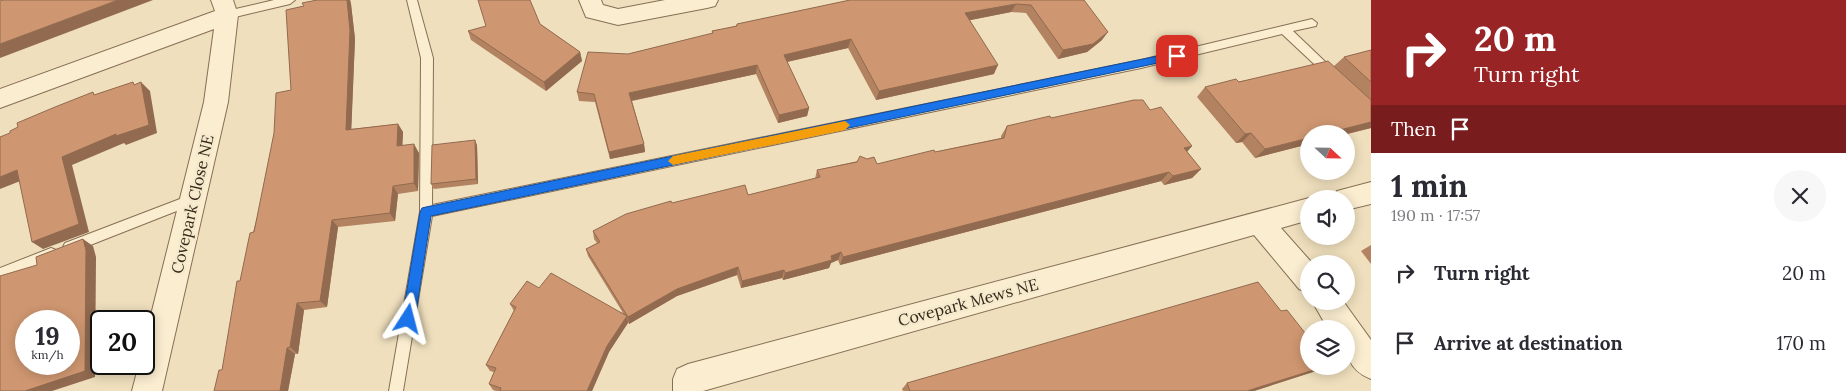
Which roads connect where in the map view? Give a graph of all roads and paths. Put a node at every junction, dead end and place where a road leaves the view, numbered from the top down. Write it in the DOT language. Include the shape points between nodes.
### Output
graph roads {
  1 [pos="290,0"];
  2 [pos="412,0"];
  3 [pos="590,0"];
  4 [pos="707,0"];
  5 [pos="224,8"];
  6 [pos="1312,23"];
  7 [pos="1285,30"];
  8 [pos="1342,84"];
  9 [pos="0,99"];
  10 [pos="1371,192"];
  11 [pos="1355,196"];
  12 [pos="193,199"];
  13 [pos="1300,211"];
  14 [pos="426,212"];
  15 [pos="1260,222"];
  16 [pos="1300,269"];
  17 [pos="0,274"];
  18 [pos="1355,342"];
  19 [pos="1371,365"];
  20 [pos="147,391"];
  21 [pos="396,391"];
  22 [pos="688,391"];
  1 -- 5 [label="lane"];
  2 -- 14 [label="lane" via="427,58"];
  3 -- 4 [label="street" via="594,11 618,17"];
  5 -- 9 [label="street"];
  5 -- 12 [label="street, Covepark Close NE" via="216,102"];
  6 -- 7 [label="lane"];
  7 -- 8 [label="lane"];
  7 -- 14 [label="lane" via="1141,64"];
  10 -- 11 [label="street"];
  12 -- 17 [label="lane"];
  12 -- 20 [label="street, Covepark Close NE"];
  13 -- 15 [label="street"];
  14 -- 21 [label="lane"];
  15 -- 16 [label="street"];
  15 -- 22 [label="street, Covepark Mews NE" via="688,379"];
  18 -- 19 [label="street"];
}
